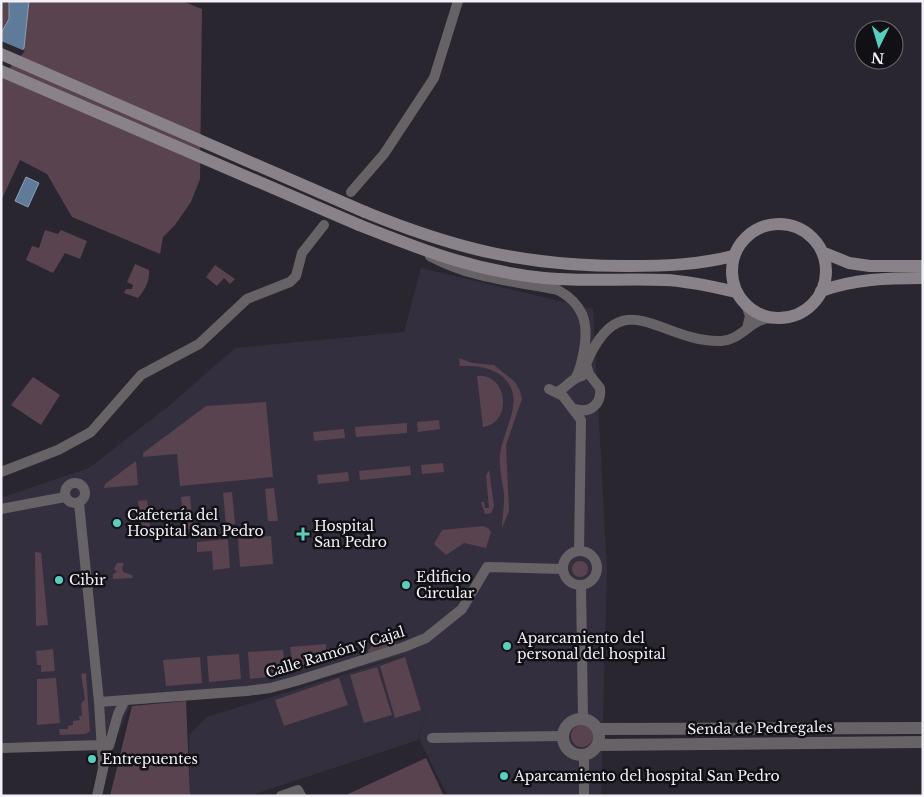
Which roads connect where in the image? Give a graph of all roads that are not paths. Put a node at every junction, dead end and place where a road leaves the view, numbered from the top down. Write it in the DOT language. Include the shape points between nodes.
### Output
graph roads {
  1 [pos="458,1"];
  2 [pos="1,54"];
  3 [pos="1,71"];
  4 [pos="351,192"];
  5 [pos="324,226"];
  6 [pos="420,250"];
  7 [pos="822,252"];
  8 [pos="733,256"];
  9 [pos="923,266"];
  10 [pos="923,278"];
  11 [pos="821,291"];
  12 [pos="737,292"];
  13 [pos="746,305"];
  14 [pos="772,318"];
  15 [pos="742,332"];
  16 [pos="586,364"];
  17 [pos="576,377"];
  18 [pos="593,379"];
  19 [pos="567,384"];
  20 [pos="566,401"];
  21 [pos="575,410"];
  22 [pos="589,410"];
  23 [pos="582,425"];
  24 [pos="1,472"];
  25 [pos="65,496"];
  26 [pos="79,503"];
  27 [pos="1,509"];
  28 [pos="580,550"];
  29 [pos="562,569"];
  30 [pos="581,585"];
  31 [pos="125,700"];
  32 [pos="99,702"];
  33 [pos="583,719"];
  34 [pos="115,724"];
  35 [pos="923,728"];
  36 [pos="598,730"];
  37 [pos="563,736"];
  38 [pos="432,738"];
  39 [pos="107,742"];
  40 [pos="923,742"];
  41 [pos="597,745"];
  42 [pos="1,748"];
  43 [pos="584,755"];
  44 [pos="300,793"];
  45 [pos="97,796"];
  46 [pos="281,796"];
  47 [pos="584,796"];
  1 -- 4 [label="street" via="434,78 384,154"];
  2 -- 8 [label="main road, bridge" via="366,212 438,240 484,253 531,262 580,266 676,266"];
  3 -- 6 [label="main road, bridge"];
  5 -- 24 [label="street" via="302,253 296,276 290,282 247,299 198,344 141,375 91,432 58,450"];
  6 -- 12 [label="main road" via="479,268 518,275 673,281"];
  6 -- 17 [label="street" via="451,268 558,290 570,296 582,310 587,328"];
  7 -- 8 [label="main road" via="816,241 795,226 770,224 747,235"];
  7 -- 9 [label="main road" via="849,263 870,266"];
  7 -- 11 [label="main road" via="826,272"];
  8 -- 12 [label="main road" via="732,275"];
  10 -- 11 [label="main road" via="845,282"];
  11 -- 14 [label="main road" via="813,304 801,313 787,318"];
  12 -- 13 [label="main road"];
  13 -- 14 [label="main road" via="758,314"];
  13 -- 15 [label="street" via="750,320"];
  14 -- 15 [label="street" via="758,321"];
  15 -- 16 [label="street" via="732,339 714,341 635,320 622,321 600,335"];
  16 -- 17 [label="street"];
  16 -- 18 [label="street"];
  17 -- 18 [label="street"];
  17 -- 19 [label="street"];
  18 -- 22 [label="street" via="600,388 600,394 596,405"];
  19 -- 20 [label="street"];
  19 -- 20 [label="street" via="562,390 552,390"];
  20 -- 21 [label="street"];
  21 -- 22 [label="street"];
  21 -- 23 [label="street"];
  22 -- 23 [label="street"];
  23 -- 28 [label="street"];
  25 -- 26 [label="street" via="72,503"];
  25 -- 26 [label="street" via="66,487 78,484 85,493"];
  25 -- 27 [label="street"];
  26 -- 32 [label="street"];
  28 -- 29 [label="street" via="567,556"];
  28 -- 30 [label="street" via="594,557 597,568 594,578"];
  29 -- 30 [label="street" via="566,579"];
  29 -- 31 [label="street, Calle Ramón y Cajal" via="487,567 455,616 426,638 270,688"];
  30 -- 33 [label="street"];
  31 -- 32 [label="street, Calle Ramón y Cajal"];
  31 -- 34 [label="street"];
  32 -- 34 [label="street" via="107,706"];
  32 -- 39 [label="street"];
  33 -- 36 [label="street" via="589,720"];
  33 -- 37 [label="street" via="569,723"];
  34 -- 39 [label="street"];
  35 -- 36 [label="street"];
  36 -- 41 [label="street"];
  37 -- 38 [label="street"];
  37 -- 43 [label="street" via="567,748"];
  39 -- 42 [label="street"];
  39 -- 45 [label="street"];
  40 -- 41 [label="street, Senda de Pedregales"];
  41 -- 43 [label="street"];
  43 -- 47 [label="street"];
  44 -- 46 [label="street"];
}
